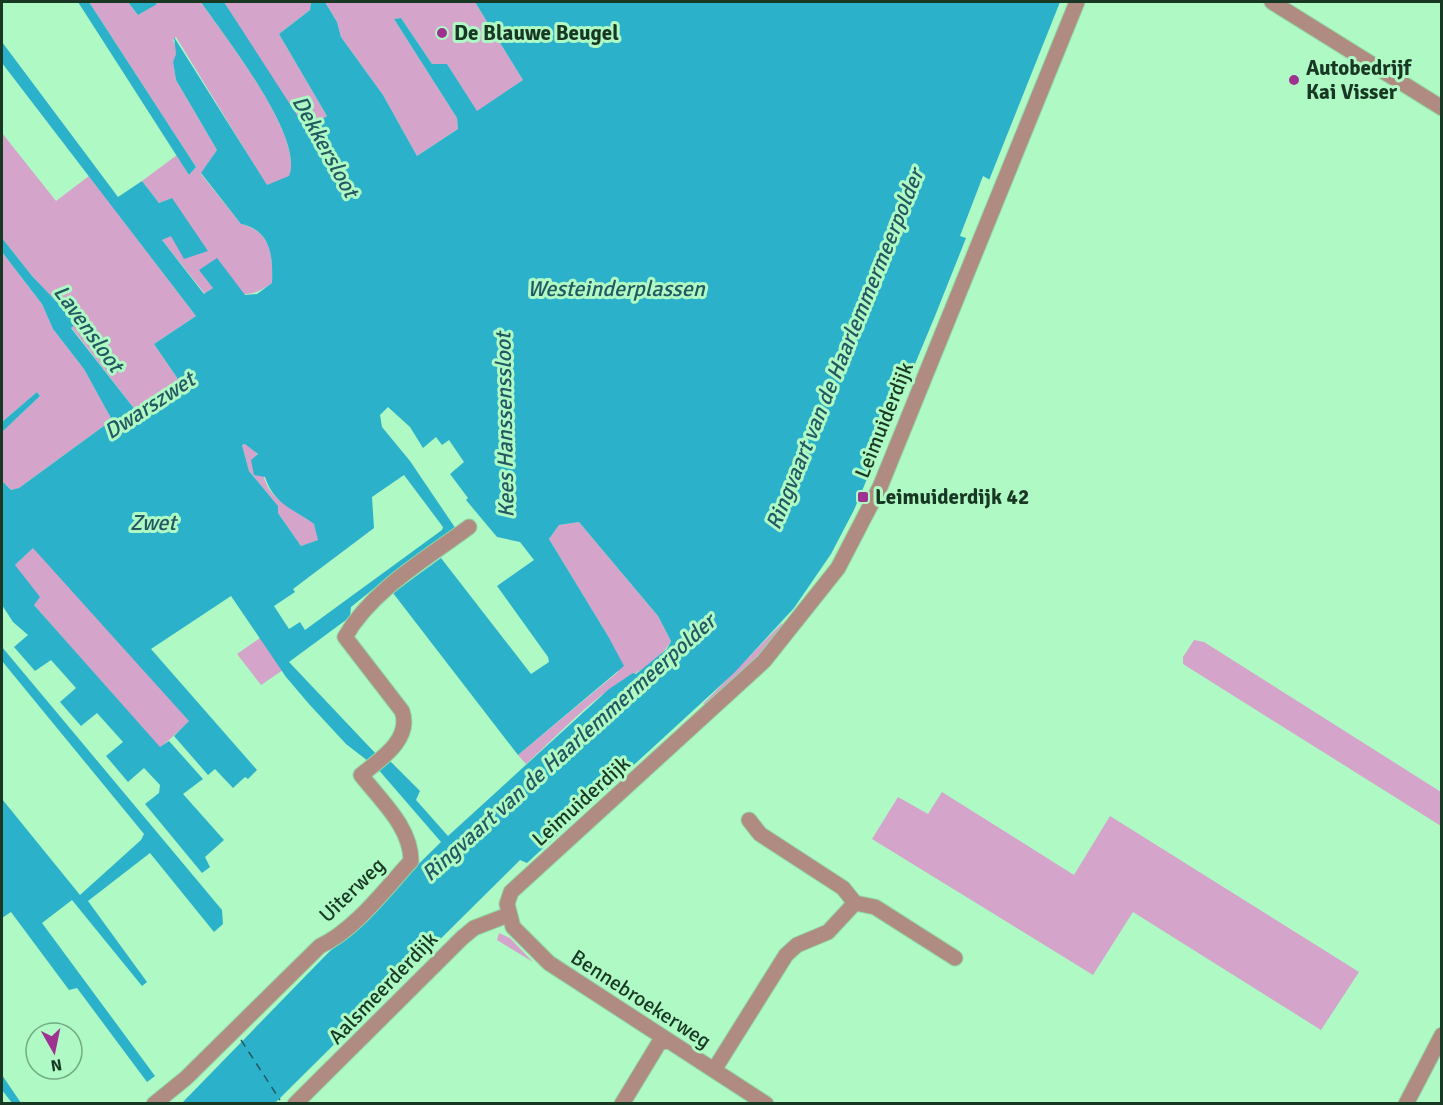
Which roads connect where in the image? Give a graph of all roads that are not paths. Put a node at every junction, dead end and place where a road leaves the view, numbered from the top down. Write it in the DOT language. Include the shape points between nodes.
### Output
graph roads {
  1 [pos="1077,2"];
  2 [pos="1272,2"];
  3 [pos="1442,108"];
  4 [pos="469,527"];
  5 [pos="748,820"];
  6 [pos="855,903"];
  7 [pos="508,915"];
  8 [pos="955,958"];
  9 [pos="1442,1035"];
  10 [pos="667,1041"];
  11 [pos="714,1070"];
  12 [pos="154,1104"];
  13 [pos="295,1104"];
  14 [pos="622,1104"];
  15 [pos="766,1104"];
  16 [pos="1406,1104"];
  1 -- 7 [label="street, Leimuiderdijk" via="880,487 838,568 764,661 511,892"];
  2 -- 3 [label="street"];
  4 -- 12 [label="street, Uiterweg" via="384,591 355,621 345,638 406,720 401,737 361,775 404,830 411,844 411,861 368,909 321,946 186,1078"];
  5 -- 6 [label="street" via="760,834 843,888"];
  6 -- 8 [label="street" via="875,907"];
  6 -- 11 [label="street" via="828,932 797,945 786,955"];
  7 -- 10 [label="street, Bennebroekerweg" via="522,939 549,963"];
  7 -- 13 [label="street, Aalsmeerderdijk" via="474,928 462,938"];
  9 -- 16 [label="street"];
  10 -- 11 [label="street, Bennebroekerweg"];
  10 -- 14 [label="street" via="659,1043"];
  11 -- 15 [label="street, Bennebroekerweg"];
}
